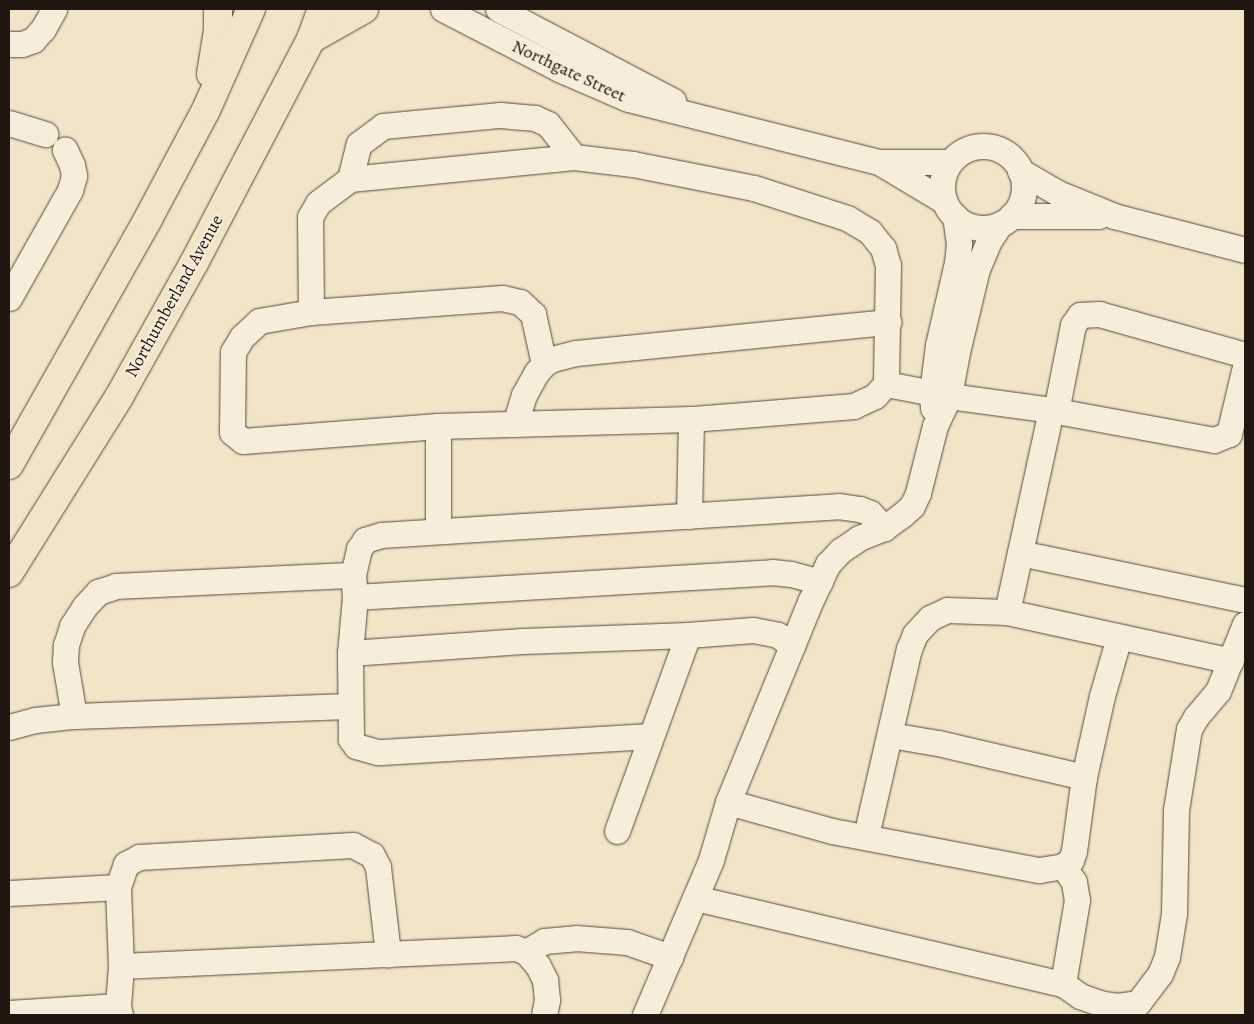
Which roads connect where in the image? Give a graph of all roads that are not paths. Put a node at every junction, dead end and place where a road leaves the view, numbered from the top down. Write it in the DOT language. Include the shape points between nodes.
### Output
graph roads {
  1 [pos="54,9"];
  2 [pos="218,9"];
  3 [pos="251,9"];
  4 [pos="322,9"];
  5 [pos="364,9"];
  6 [pos="443,9"];
  7 [pos="498,9"];
  8 [pos="311,39"];
  9 [pos="9,44"];
  10 [pos="206,110"];
  11 [pos="702,116"];
  12 [pos="9,123"];
  13 [pos="45,134"];
  14 [pos="65,150"];
  15 [pos="574,157"];
  16 [pos="879,162"];
  17 [pos="950,162"];
  18 [pos="1020,171"];
  19 [pos="350,179"];
  20 [pos="949,208"];
  21 [pos="1114,216"];
  22 [pos="1006,220"];
  23 [pos="1245,250"];
  24 [pos="963,284"];
  25 [pos="9,298"];
  26 [pos="311,312"];
  27 [pos="888,322"];
  28 [pos="1245,355"];
  29 [pos="544,364"];
  30 [pos="1245,366"];
  31 [pos="886,384"];
  32 [pos="940,394"];
  33 [pos="1053,410"];
  34 [pos="691,419"];
  35 [pos="515,424"];
  36 [pos="438,426"];
  37 [pos="9,465"];
  38 [pos="689,516"];
  39 [pos="884,528"];
  40 [pos="438,531"];
  41 [pos="1020,553"];
  42 [pos="9,573"];
  43 [pos="820,582"];
  44 [pos="354,586"];
  45 [pos="1245,600"];
  46 [pos="1007,612"];
  47 [pos="1245,624"];
  48 [pos="688,635"];
  49 [pos="1119,637"];
  50 [pos="792,646"];
  51 [pos="350,653"];
  52 [pos="1232,661"];
  53 [pos="350,706"];
  54 [pos="74,716"];
  55 [pos="9,727"];
  56 [pos="890,735"];
  57 [pos="650,736"];
  58 [pos="1084,776"];
  59 [pos="728,802"];
  60 [pos="617,831"];
  61 [pos="866,836"];
  62 [pos="1064,866"];
  63 [pos="118,887"];
  64 [pos="9,893"];
  65 [pos="695,898"];
  66 [pos="526,952"];
  67 [pos="388,954"];
  68 [pos="670,957"];
  69 [pos="121,966"];
  70 [pos="1063,984"];
  71 [pos="119,1011"];
  72 [pos="9,1013"];
  73 [pos="544,1015"];
  74 [pos="645,1015"];
  1 -- 9 [label="street" via="33,40"];
  2 -- 10 [label="main road" via="218,31"];
  3 -- 10 [label="main road"];
  4 -- 8 [label="main road, Northumberland Avenue"];
  5 -- 8 [label="main road"];
  6 -- 11 [label="street, Northgate Street" via="558,69 614,93 660,109"];
  7 -- 11 [label="street, Northgate Street"];
  8 -- 42 [label="main road, Northumberland Avenue" via="194,263 123,388"];
  10 -- 37 [label="main road"];
  11 -- 16 [label="street, Northgate Street"];
  12 -- 13 [label="street"];
  14 -- 25 [label="street" via="74,176 70,190"];
  15 -- 19 [label="street"];
  15 -- 19 [label="street" via="548,124 535,118 500,115 383,126 359,144"];
  15 -- 27 [label="street" via="633,164 754,188 847,218 870,232 883,248 888,265"];
  16 -- 17 [label="street, Northgate Street"];
  16 -- 20 [label="street, Northgate Street"];
  17 -- 18 [label="street" via="972,147 985,146 1010,156"];
  17 -- 20 [label="street" via="942,187"];
  18 -- 21 [label="street" via="1058,193"];
  18 -- 22 [label="street" via="1024,192 1020,205"];
  19 -- 26 [label="street" via="318,203 310,217"];
  20 -- 22 [label="street" via="961,222 974,227 987,227"];
  20 -- 24 [label="street" via="959,244"];
  21 -- 22 [label="street"];
  21 -- 23 [label="street"];
  22 -- 24 [label="street"];
  24 -- 32 [label="street"];
  26 -- 29 [label="street" via="502,298 520,302 533,314"];
  26 -- 36 [label="street" via="259,321 242,337 233,352 232,432 243,441"];
  27 -- 29 [label="street" via="576,353"];
  27 -- 31 [label="street"];
  28 -- 33 [label="street" via="1099,314 1080,315 1073,324"];
  29 -- 35 [label="street" via="524,395"];
  30 -- 33 [label="street" via="1229,434 1214,440"];
  31 -- 32 [label="street"];
  31 -- 34 [label="street" via="875,396 854,406"];
  32 -- 33 [label="street"];
  32 -- 39 [label="street" via="918,493 912,506"];
  33 -- 41 [label="street"];
  34 -- 35 [label="street"];
  34 -- 38 [label="street"];
  35 -- 36 [label="street"];
  36 -- 40 [label="street"];
  38 -- 39 [label="street" via="848,507 870,513"];
  38 -- 40 [label="street"];
  39 -- 43 [label="street" via="859,538 840,551 828,564"];
  40 -- 44 [label="street" via="381,535 365,540 359,549"];
  41 -- 45 [label="street"];
  41 -- 46 [label="street"];
  43 -- 44 [label="street" via="772,572"];
  43 -- 50 [label="street"];
  44 -- 51 [label="street"];
  44 -- 54 [label="street" via="116,586 98,592 72,626 66,645 65,662"];
  46 -- 49 [label="street"];
  46 -- 56 [label="street" via="946,610 930,618 915,634 909,649"];
  47 -- 52 [label="street"];
  48 -- 50 [label="street" via="767,631"];
  48 -- 51 [label="street"];
  48 -- 57 [label="street"];
  49 -- 52 [label="street"];
  49 -- 58 [label="street"];
  50 -- 59 [label="street"];
  51 -- 53 [label="street"];
  52 -- 70 [label="street" via="1218,691 1196,717 1186,742 1176,810 1174,914 1167,957 1160,974 1138,1003 1117,1006 1080,996"];
  53 -- 54 [label="street"];
  53 -- 57 [label="street" via="351,739 356,746 377,752"];
  54 -- 55 [label="street" via="35,720"];
  56 -- 58 [label="street"];
  56 -- 61 [label="street"];
  57 -- 60 [label="street"];
  58 -- 62 [label="street" via="1074,851"];
  59 -- 61 [label="street" via="832,831"];
  59 -- 65 [label="street" via="718,839"];
  61 -- 62 [label="street" via="1039,870"];
  62 -- 70 [label="street" via="1074,882 1077,900"];
  63 -- 64 [label="street"];
  63 -- 67 [label="street" via="126,864 139,858 353,845 372,854 378,867"];
  63 -- 69 [label="street"];
  65 -- 68 [label="street"];
  65 -- 70 [label="street"];
  66 -- 67 [label="street" via="516,948"];
  66 -- 68 [label="street" via="544,941 576,938 627,942"];
  66 -- 73 [label="street" via="545,980 547,1000"];
  67 -- 69 [label="street"];
  68 -- 74 [label="street"];
  69 -- 71 [label="street"];
  71 -- 72 [label="street"];
}
